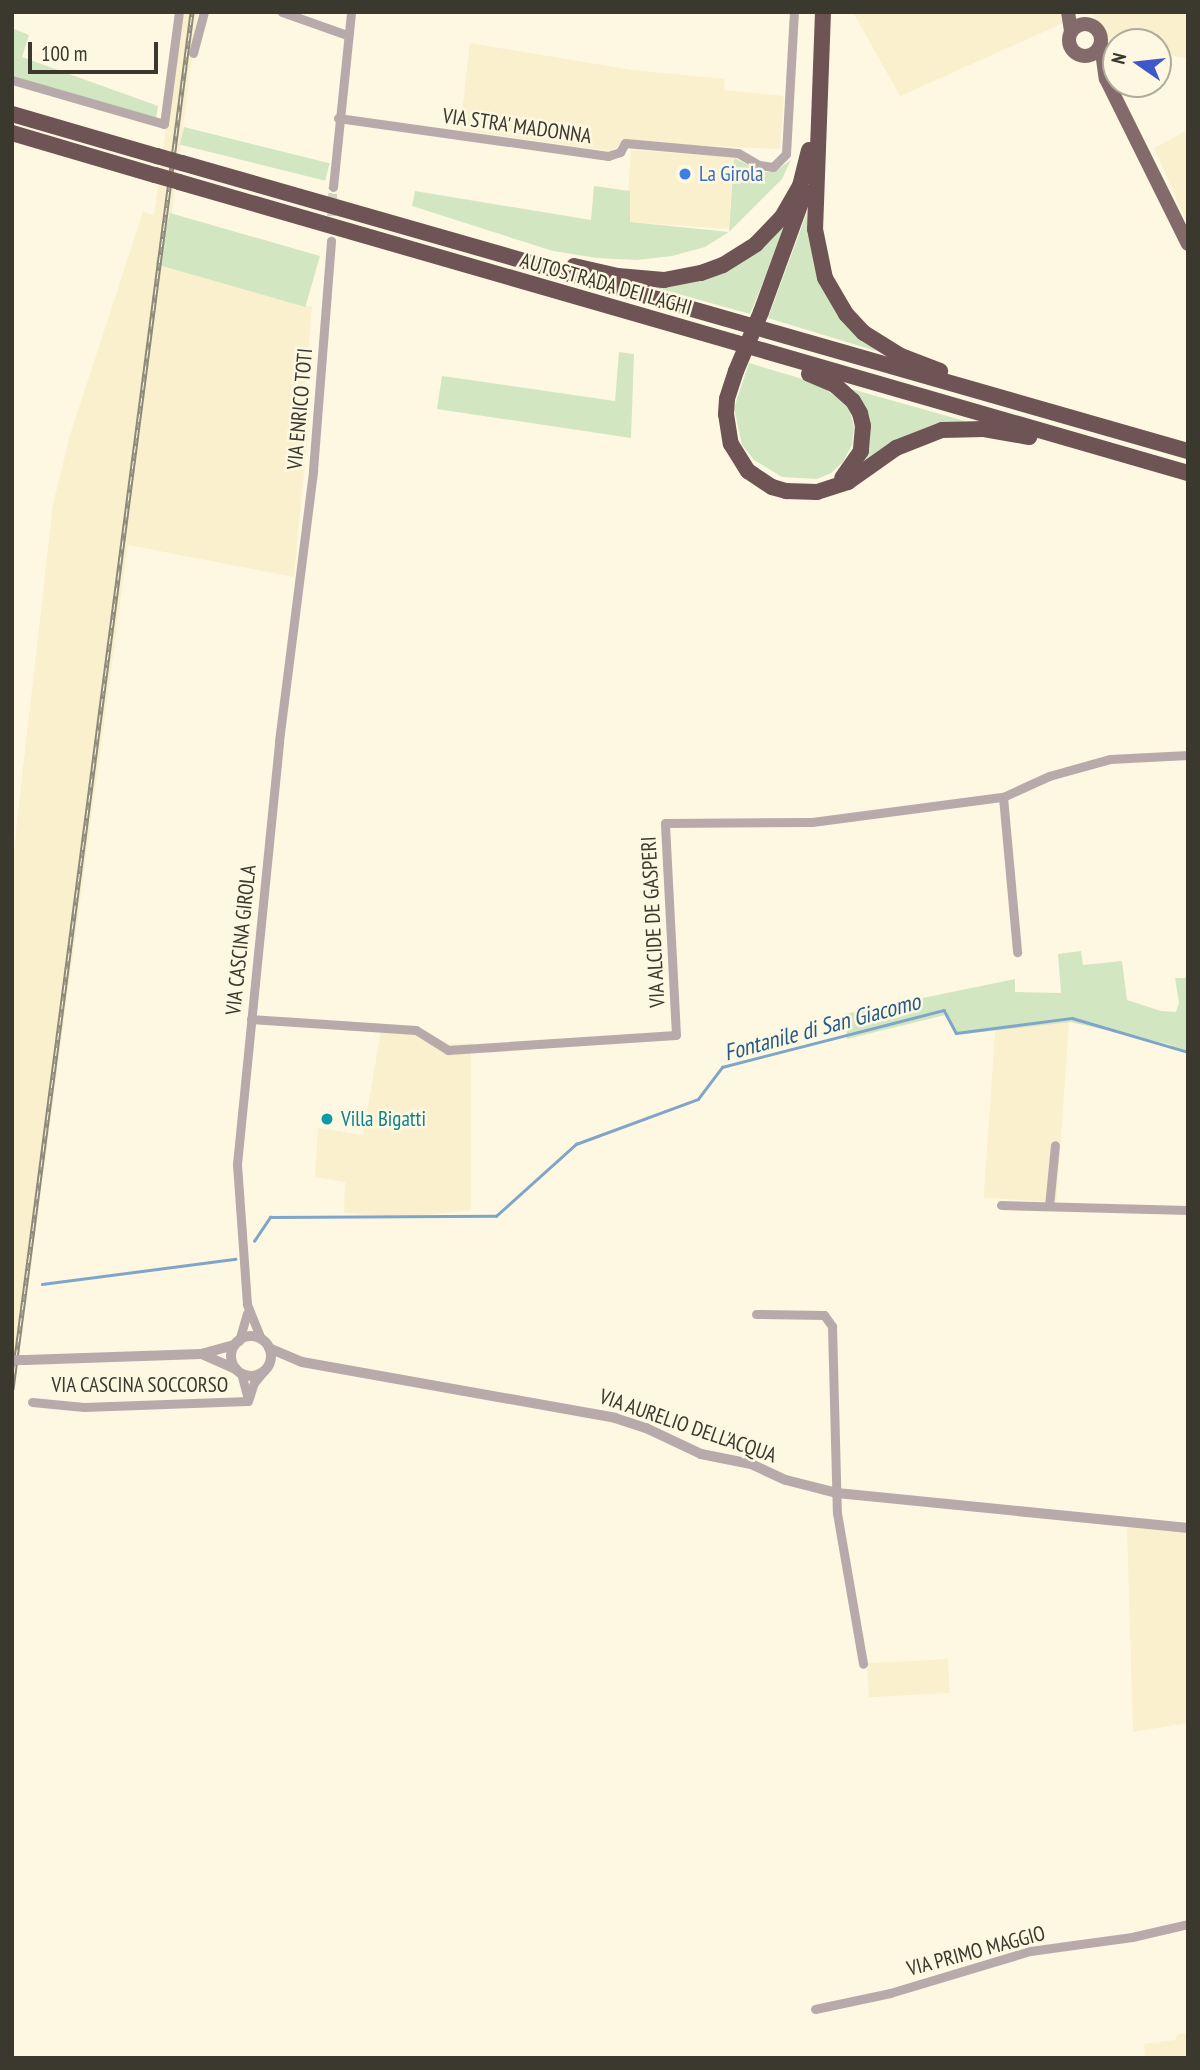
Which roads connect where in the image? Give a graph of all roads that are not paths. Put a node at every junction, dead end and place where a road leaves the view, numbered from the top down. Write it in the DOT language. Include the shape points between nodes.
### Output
graph roads {
  1 [pos="179,12"];
  2 [pos="205,12"];
  3 [pos="282,12"];
  4 [pos="351,12"];
  5 [pos="793,12"];
  6 [pos="814,12"];
  7 [pos="823,12"];
  8 [pos="1068,12"];
  9 [pos="1081,12"];
  10 [pos="1090,24"];
  11 [pos="1071,32"];
  12 [pos="347,35"];
  13 [pos="1101,45"];
  14 [pos="193,53"];
  15 [pos="1083,57"];
  16 [pos="1102,64"];
  17 [pos="1102,75"];
  18 [pos="12,80"];
  19 [pos="1116,98"];
  20 [pos="12,114"];
  21 [pos="338,118"];
  22 [pos="12,133"];
  23 [pos="813,150"];
  24 [pos="333,187"];
  25 [pos="331,241"];
  26 [pos="1188,244"];
  27 [pos="497,254"];
  28 [pos="732,342"];
  29 [pos="1010,401"];
  30 [pos="1188,451"];
  31 [pos="1120,454"];
  32 [pos="1188,473"];
  33 [pos="828,489"];
  34 [pos="300,580"];
  35 [pos="1188,755"];
  36 [pos="1003,797"];
  37 [pos="1017,952"];
  38 [pos="251,1019"];
  39 [pos="1055,1145"];
  40 [pos="1001,1205"];
  41 [pos="1049,1206"];
  42 [pos="1188,1210"];
  43 [pos="247,1304"];
  44 [pos="756,1314"];
  45 [pos="261,1339"];
  46 [pos="237,1343"];
  47 [pos="269,1349"];
  48 [pos="201,1354"];
  49 [pos="12,1360"];
  50 [pos="302,1362"];
  51 [pos="265,1370"];
  52 [pos="239,1371"];
  53 [pos="248,1401"];
  54 [pos="32,1402"];
  55 [pos="837,1493"];
  56 [pos="1188,1528"];
  57 [pos="863,1664"];
  58 [pos="1188,1924"];
  59 [pos="815,2009"];
  1 -- 18 [label="street" via="164,124"];
  2 -- 14 [label="street"];
  3 -- 12 [label="street"];
  4 -- 12 [label="street"];
  5 -- 21 [label="street, VIA STRA' MADONNA" via="786,153 773,167 738,153 625,143 620,152 608,156"];
  6 -- 23 [label="highway"];
  7 -- 23 [label="highway"];
  8 -- 11 [label="main road"];
  9 -- 10 [label="main road"];
  10 -- 11 [label="main road" via="1078,25"];
  10 -- 13 [label="main road" via="1101,34"];
  11 -- 15 [label="main road" via="1070,47"];
  12 -- 21 [label="street"];
  13 -- 15 [label="main road" via="1094,54"];
  13 -- 16 [label="main road"];
  15 -- 17 [label="main road"];
  19 -- 26 [label="main road"];
  20 -- 27 [label="highway, AUTOSTRADA DEI LAGHI, bridge"];
  21 -- 24 [label="street"];
  22 -- 28 [label="highway, AUTOSTRADA DEI LAGHI, bridge"];
  23 -- 27 [label="highway" via="790,205 768,233 744,253 701,273 664,280 641,278 538,257"];
  23 -- 29 [label="highway" via="815,229 825,278 846,314 890,351"];
  23 -- 33 [label="highway, bridge" via="805,193 727,399 727,429 748,471 772,487"];
  25 -- 34 [label="street, VIA ENRICO TOTI"];
  27 -- 29 [label="highway, AUTOSTRADA DEI LAGHI"];
  28 -- 31 [label="highway, AUTOSTRADA DEI LAGHI"];
  28 -- 33 [label="highway" via="821,378 853,401 863,426 861,451 851,470"];
  29 -- 30 [label="highway, AUTOSTRADA DEI LAGHI"];
  31 -- 32 [label="highway, AUTOSTRADA DEI LAGHI"];
  31 -- 33 [label="highway" via="960,428 909,441 848,482"];
  34 -- 38 [label="street, VIA CASCINA GIROLA"];
  35 -- 36 [label="street, VIA ALCIDE DE GASPERI" via="1110,760 1049,776"];
  36 -- 37 [label="street"];
  36 -- 38 [label="street, VIA ALCIDE DE GASPERI" via="812,822 665,823 676,1035 448,1050 416,1030"];
  38 -- 43 [label="street, VIA CASCINA GIROLA" via="237,1164"];
  39 -- 41 [label="street"];
  40 -- 41 [label="street"];
  41 -- 42 [label="street"];
  43 -- 45 [label="street, VIA CASCINA GIROLA"];
  43 -- 46 [label="street, VIA CASCINA GIROLA" via="245,1327"];
  44 -- 55 [label="street" via="819,1314 829,1319"];
  45 -- 46 [label="street" via="250,1337"];
  45 -- 47 [label="street"];
  46 -- 48 [label="street"];
  46 -- 52 [label="street" via="232,1360"];
  47 -- 50 [label="street, VIA AURELIO DELL'ACQUA"];
  47 -- 51 [label="street"];
  48 -- 49 [label="street, bridge"];
  48 -- 52 [label="street"];
  50 -- 51 [label="street, VIA AURELIO DELL'ACQUA"];
  50 -- 55 [label="street, VIA AURELIO DELL'ACQUA" via="590,1412 646,1428 701,1454 751,1464 804,1486"];
  51 -- 52 [label="street" via="252,1376"];
  51 -- 53 [label="street, VIA CASCINA SOCCORSO"];
  52 -- 53 [label="street, VIA CASCINA SOCCORSO"];
  53 -- 54 [label="street, VIA CASCINA SOCCORSO" via="84,1407"];
  55 -- 56 [label="street, VIA AURELIO DELL'ACQUA"];
  55 -- 57 [label="street" via="839,1534"];
  58 -- 59 [label="street, VIA PRIMO MAGGIO" via="1030,1951 890,1993"];
}
